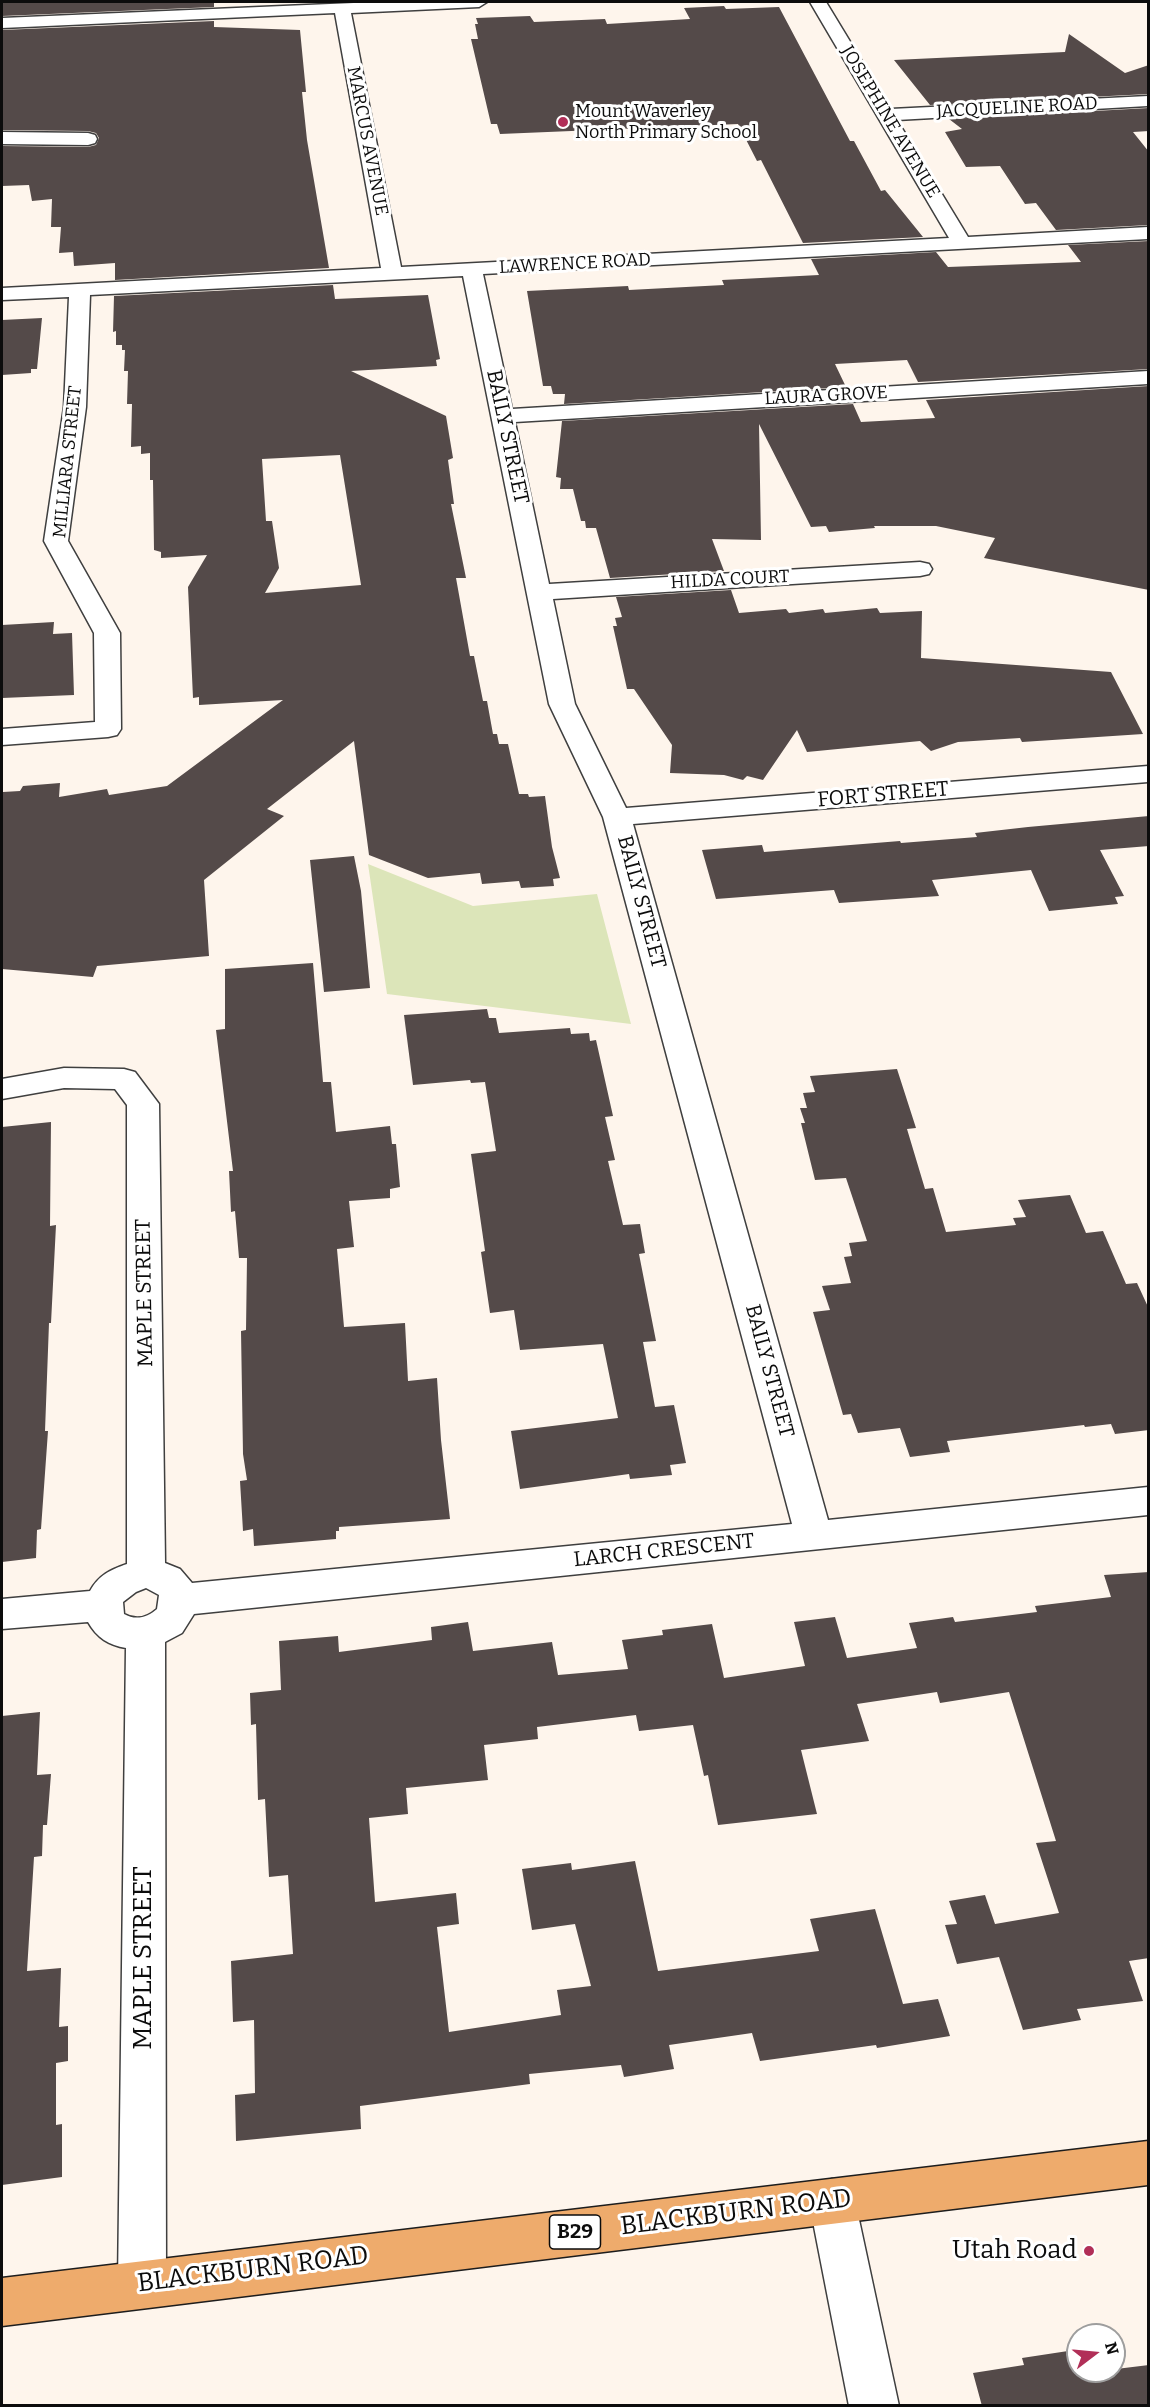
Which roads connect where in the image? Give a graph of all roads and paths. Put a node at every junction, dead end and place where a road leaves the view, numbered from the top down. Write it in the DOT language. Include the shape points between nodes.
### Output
graph roads {
  1 [pos="479,2"];
  2 [pos="818,2"];
  3 [pos="342,8"];
  4 [pos="2,23"];
  5 [pos="1149,101"];
  6 [pos="885,115"];
  7 [pos="2,138"];
  8 [pos="88,139"];
  9 [pos="1149,233"];
  10 [pos="962,243"];
  11 [pos="472,269"];
  12 [pos="392,273"];
  13 [pos="81,290"];
  14 [pos="2,294"];
  15 [pos="1149,377"];
  16 [pos="503,416"];
  17 [pos="921,568"];
  18 [pos="540,592"];
  19 [pos="2,737"];
  20 [pos="1149,774"];
  21 [pos="617,817"];
  22 [pos="2,1089"];
  23 [pos="1149,1501"];
  24 [pos="814,1536"];
  25 [pos="145,1573"];
  26 [pos="179,1601"];
  27 [pos="102,1607"];
  28 [pos="2,1614"];
  29 [pos="146,1633"];
  30 [pos="1149,2163"];
  31 [pos="832,2201"];
  32 [pos="142,2283"];
  33 [pos="2,2302"];
  34 [pos="874,2406"];
  1 -- 3 [label="street"];
  2 -- 6 [label="street, JOSEPHINE AVENUE"];
  3 -- 4 [label="street"];
  3 -- 12 [label="street, MARCUS AVENUE"];
  5 -- 6 [label="street, JACQUELINE ROAD"];
  6 -- 10 [label="street, JOSEPHINE AVENUE"];
  7 -- 8 [label="street"];
  9 -- 10 [label="street, LAWRENCE ROAD"];
  10 -- 11 [label="street, LAWRENCE ROAD"];
  11 -- 12 [label="street, LAWRENCE ROAD"];
  11 -- 16 [label="street, BAILY STREET"];
  12 -- 13 [label="street, LAWRENCE ROAD"];
  13 -- 14 [label="street, LAWRENCE ROAD"];
  13 -- 19 [label="street, MILLIARA STREET" via="75,407 56,541 107,633 108,729"];
  15 -- 16 [label="street, LAURA GROVE"];
  16 -- 18 [label="street, BAILY STREET"];
  17 -- 18 [label="street, HILDA COURT"];
  18 -- 21 [label="street, BAILY STREET" via="562,704"];
  20 -- 21 [label="street, FORT STREET"];
  21 -- 24 [label="street, BAILY STREET"];
  22 -- 25 [label="street, MAPLE STREET" via="64,1078 123,1079 143,1104"];
  23 -- 24 [label="street, LARCH CRESCENT"];
  24 -- 26 [label="street, LARCH CRESCENT"];
  25 -- 26 [label="street" via="168,1580 176,1588"];
  25 -- 27 [label="street" via="115,1584"];
  26 -- 29 [label="street" via="173,1618"];
  27 -- 28 [label="street"];
  27 -- 29 [label="street" via="111,1626 132,1634"];
  29 -- 32 [label="street, MAPLE STREET"];
  30 -- 31 [label="main road, BLACKBURN ROAD / B29"];
  31 -- 32 [label="main road, BLACKBURN ROAD / B29"];
  31 -- 34 [label="street"];
  32 -- 33 [label="main road, BLACKBURN ROAD / B29"];
}
